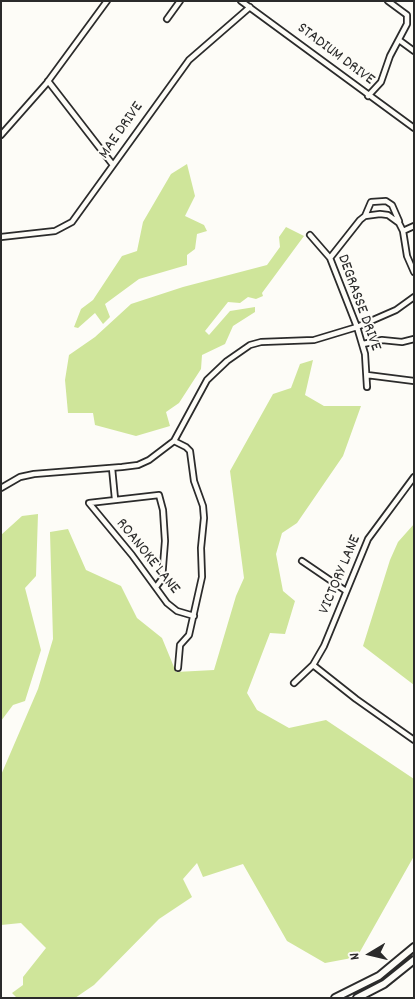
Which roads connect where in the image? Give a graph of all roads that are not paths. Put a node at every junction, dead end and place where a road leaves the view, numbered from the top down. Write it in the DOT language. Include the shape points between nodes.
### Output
graph roads {
  1 [pos="107,1"];
  2 [pos="180,1"];
  3 [pos="242,1"];
  4 [pos="388,1"];
  5 [pos="250,7"];
  6 [pos="167,19"];
  7 [pos="399,40"];
  8 [pos="414,51"];
  9 [pos="48,81"];
  10 [pos="368,96"];
  11 [pos="414,128"];
  12 [pos="1,134"];
  13 [pos="114,165"];
  14 [pos="365,216"];
  15 [pos="399,224"];
  16 [pos="414,226"];
  17 [pos="403,231"];
  18 [pos="310,235"];
  19 [pos="1,237"];
  20 [pos="330,258"];
  21 [pos="414,272"];
  22 [pos="414,297"];
  23 [pos="357,327"];
  24 [pos="414,339"];
  25 [pos="363,344"];
  26 [pos="367,375"];
  27 [pos="414,381"];
  28 [pos="367,387"];
  29 [pos="174,441"];
  30 [pos="112,468"];
  31 [pos="414,477"];
  32 [pos="1,488"];
  33 [pos="116,499"];
  34 [pos="302,561"];
  35 [pos="156,586"];
  36 [pos="346,591"];
  37 [pos="194,616"];
  38 [pos="313,665"];
  39 [pos="178,668"];
  40 [pos="294,683"];
  41 [pos="414,740"];
  42 [pos="414,947"];
  43 [pos="414,960"];
  44 [pos="335,998"];
  45 [pos="357,998"];
  1 -- 9 [label="street"];
  2 -- 6 [label="street"];
  3 -- 5 [label="street, STADIUM DRIVE"];
  4 -- 7 [label="street" via="407,15"];
  5 -- 10 [label="street, STADIUM DRIVE"];
  5 -- 13 [label="street, MAE DRIVE" via="189,60"];
  7 -- 8 [label="street"];
  7 -- 10 [label="street" via="381,82"];
  9 -- 12 [label="street"];
  9 -- 13 [label="street"];
  10 -- 11 [label="street, STADIUM DRIVE"];
  13 -- 19 [label="street, MAE DRIVE" via="68,225 55,231"];
  14 -- 15 [label="street" via="388,215"];
  14 -- 15 [label="street" via="371,202 386,201 392,205"];
  14 -- 20 [label="street" via="355,224"];
  15 -- 17 [label="street"];
  16 -- 17 [label="street"];
  17 -- 21 [label="street" via="407,256"];
  18 -- 20 [label="street, DEGRASSE DRIVE"];
  20 -- 23 [label="street, DEGRASSE DRIVE"];
  22 -- 23 [label="street" via="396,310"];
  23 -- 25 [label="street, DEGRASSE DRIVE"];
  23 -- 29 [label="street" via="308,341 270,341 250,345 207,380"];
  24 -- 25 [label="street"];
  25 -- 26 [label="street, DEGRASSE DRIVE"];
  26 -- 27 [label="street"];
  26 -- 28 [label="street, DEGRASSE DRIVE"];
  29 -- 30 [label="street" via="138,465"];
  29 -- 37 [label="street" via="190,451 194,481 204,512 202,577"];
  30 -- 32 [label="street" via="34,474 20,477"];
  30 -- 33 [label="street"];
  31 -- 36 [label="street, VICTORY LANE" via="368,540"];
  33 -- 35 [label="street, ROANOKE LANE" via="89,503"];
  33 -- 35 [label="street" via="158,496 163,510 165,540 162,579"];
  34 -- 36 [label="street"];
  35 -- 37 [label="street, ROANOKE LANE" via="167,603 177,611"];
  36 -- 38 [label="street, VICTORY LANE"];
  37 -- 39 [label="street" via="189,634 180,645"];
  38 -- 40 [label="street, VICTORY LANE"];
  38 -- 41 [label="street"];
  42 -- 44 [label="main road" via="379,976"];
  43 -- 45 [label="main road" via="384,984"];
}
